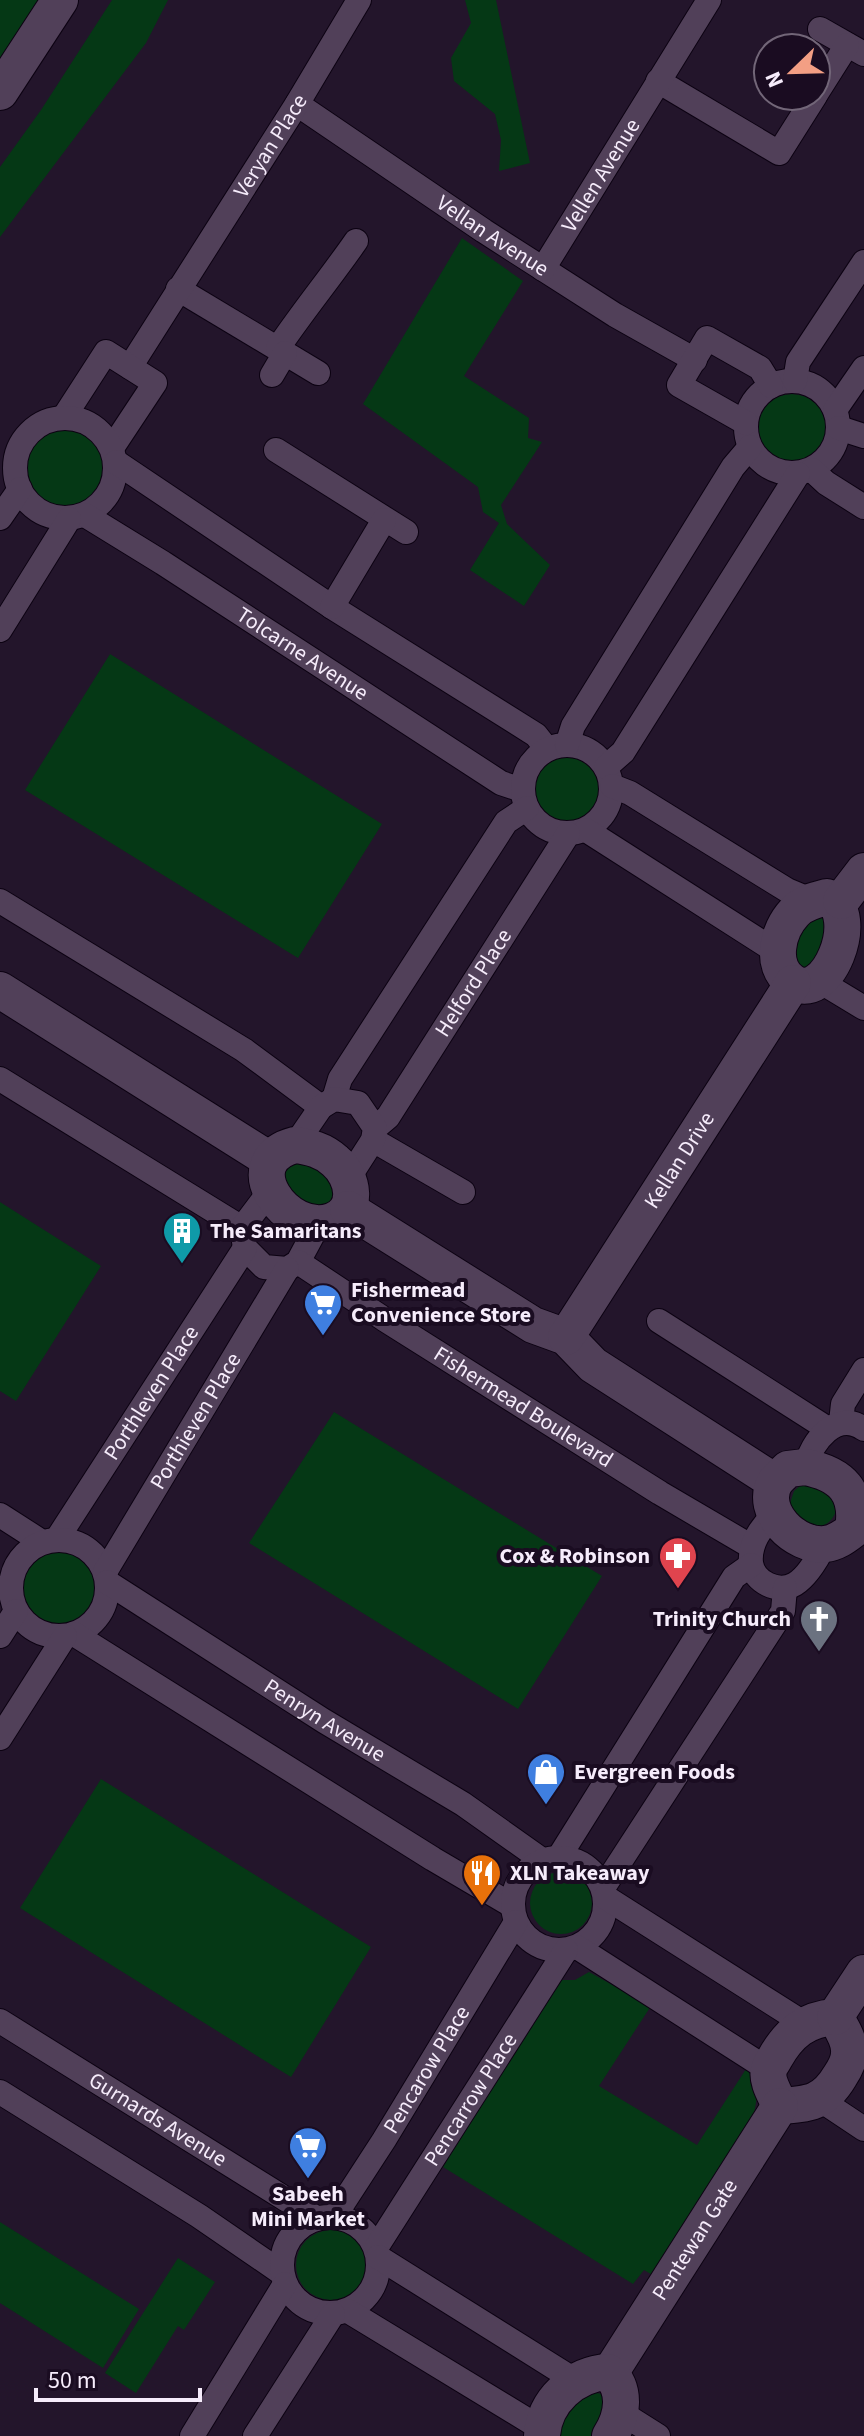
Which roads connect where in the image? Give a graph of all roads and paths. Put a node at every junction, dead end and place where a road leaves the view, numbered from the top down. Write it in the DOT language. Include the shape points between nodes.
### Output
graph roads {
  1 [pos="60,0"];
  2 [pos="359,0"];
  3 [pos="699,3"];
  4 [pos="820,29"];
  5 [pos="856,49"];
  6 [pos="832,76"];
  7 [pos="658,81"];
  8 [pos="0,92"];
  9 [pos="297,104"];
  10 [pos="804,112"];
  11 [pos="356,241"];
  12 [pos="864,262"];
  13 [pos="543,269"];
  14 [pos="178,289"];
  15 [pos="282,350"];
  16 [pos="695,360"];
  17 [pos="130,367"];
  18 [pos="864,368"];
  19 [pos="318,373"];
  20 [pos="272,375"];
  21 [pos="795,381"];
  22 [pos="771,386"];
  23 [pos="64,417"];
  24 [pos="837,419"];
  25 [pos="746,423"];
  26 [pos="864,436"];
  27 [pos="750,447"];
  28 [pos="276,450"];
  29 [pos="114,455"];
  30 [pos="805,472"];
  31 [pos="20,489"];
  32 [pos="864,507"];
  33 [pos="77,517"];
  34 [pos="0,518"];
  35 [pos="332,607"];
  36 [pos="0,630"];
  37 [pos="557,747"];
  38 [pos="609,777"];
  39 [pos="525,799"];
  40 [pos="577,832"];
  41 [pos="864,871"];
  42 [pos="0,901"];
  43 [pos="843,916"];
  44 [pos="797,972"];
  45 [pos="0,990"];
  46 [pos="864,1008"];
  47 [pos="0,1079"];
  48 [pos="327,1103"];
  49 [pos="374,1134"];
  50 [pos="278,1165"];
  51 [pos="463,1192"];
  52 [pos="338,1204"];
  53 [pos="243,1238"];
  54 [pos="292,1265"];
  55 [pos="659,1321"];
  56 [pos="566,1337"];
  57 [pos="864,1370"];
  58 [pos="844,1427"];
  59 [pos="785,1488"];
  60 [pos="0,1515"];
  61 [pos="851,1519"];
  62 [pos="50,1541"];
  63 [pos="752,1556"];
  64 [pos="106,1577"];
  65 [pos="785,1588"];
  66 [pos="9,1597"];
  67 [pos="70,1635"];
  68 [pos="0,1636"];
  69 [pos="0,1738"];
  70 [pos="551,1859"];
  71 [pos="604,1893"];
  72 [pos="515,1914"];
  73 [pos="571,1948"];
  74 [pos="864,1973"];
  75 [pos="820,2020"];
  76 [pos="0,2021"];
  77 [pos="857,2058"];
  78 [pos="769,2070"];
  79 [pos="0,2092"];
  80 [pos="819,2099"];
  81 [pos="780,2106"];
  82 [pos="864,2129"];
  83 [pos="325,2218"];
  84 [pos="377,2252"];
  85 [pos="283,2278"];
  86 [pos="340,2312"];
  87 [pos="593,2377"];
  88 [pos="615,2424"];
  89 [pos="542,2432"];
  90 [pos="192,2436"];
  91 [pos="255,2436"];
  92 [pos="658,2436"];
  1 -- 8 [label="street"];
  2 -- 9 [label="street, Veryan Place"];
  3 -- 7 [label="street, Vellen Avenue"];
  4 -- 5 [label="street"];
  5 -- 6 [label="street"];
  7 -- 10 [label="street" via="779,153"];
  7 -- 13 [label="street, Vellen Avenue"];
  9 -- 13 [label="street, Vellan Avenue"];
  9 -- 14 [label="street, Veryan Place"];
  11 -- 15 [label="street" via="313,297"];
  12 -- 21 [label="street" via="798,362"];
  13 -- 16 [label="street, Vellan Avenue"];
  14 -- 15 [label="street"];
  14 -- 17 [label="street, Veryan Place"];
  15 -- 19 [label="street"];
  15 -- 20 [label="street"];
  16 -- 22 [label="street" via="707,338 760,368"];
  16 -- 25 [label="street" via="679,385"];
  17 -- 23 [label="street" via="106,352"];
  17 -- 29 [label="street" via="155,383"];
  18 -- 24 [label="street, Helford Place"];
  21 -- 22 [label="street"];
  21 -- 24 [label="street" via="826,395"];
  22 -- 25 [label="street" via="750,408"];
  23 -- 29 [label="street" via="93,426"];
  23 -- 31 [label="street" via="43,423 22,441 15,470"];
  24 -- 26 [label="street"];
  24 -- 30 [label="street, Helford Place" via="831,453"];
  25 -- 27 [label="street"];
  27 -- 30 [label="street" via="770,468"];
  27 -- 37 [label="street"];
  28 -- 35 [label="street" via="395,526"];
  29 -- 33 [label="street" via="109,494 99,507"];
  29 -- 35 [label="street"];
  30 -- 32 [label="street"];
  30 -- 38 [label="street, Helford Place"];
  31 -- 33 [label="street" via="38,511"];
  31 -- 34 [label="street"];
  33 -- 36 [label="street"];
  33 -- 39 [label="street, Tolcarne Avenue" via="163,563"];
  35 -- 37 [label="street"];
  37 -- 38 [label="street" via="582,747 596,755"];
  37 -- 39 [label="street" via="534,759 525,773"];
  38 -- 40 [label="street, Helford Place" via="611,800 605,812 597,823"];
  38 -- 43 [label="street" via="787,890"];
  39 -- 40 [label="street" via="544,827"];
  39 -- 48 [label="street" via="470,875"];
  40 -- 44 [label="street"];
  40 -- 49 [label="street, Helford Place"];
  41 -- 43 [label="street, Kellan Drive"];
  42 -- 48 [label="street"];
  43 -- 44 [label="street, Kellan Drive" via="850,950 837,969"];
  43 -- 44 [label="street, Kellan Drive" via="794,913 782,933"];
  44 -- 46 [label="street"];
  44 -- 56 [label="street, Kellan Drive"];
  45 -- 50 [label="street"];
  47 -- 53 [label="street"];
  48 -- 49 [label="street" via="358,1103"];
  48 -- 50 [label="street, Porthleven Place"];
  49 -- 51 [label="street"];
  49 -- 52 [label="street, Helford Place"];
  50 -- 52 [label="street" via="281,1206 303,1221"];
  50 -- 52 [label="street" via="315,1148 326,1155 336,1162"];
  50 -- 53 [label="street, Porthleven Place"];
  52 -- 54 [label="street, Porthieven Place"];
  52 -- 56 [label="street" via="533,1325"];
  53 -- 54 [label="street, Fishermead Boulevard" via="264,1267"];
  53 -- 62 [label="street, Porthleven Place"];
  54 -- 63 [label="street, Fishermead Boulevard" via="660,1493"];
  54 -- 64 [label="street, Porthieven Place"];
  55 -- 58 [label="street"];
  56 -- 59 [label="street" via="593,1365"];
  57 -- 58 [label="street" via="843,1404"];
  58 -- 59 [label="street" via="809,1453"];
  59 -- 61 [label="street" via="823,1471 840,1480"];
  59 -- 61 [label="street" via="788,1532 804,1542"];
  59 -- 63 [label="street" via="762,1526"];
  60 -- 62 [label="street"];
  61 -- 65 [label="street" via="797,1583"];
  62 -- 64 [label="street" via="73,1541 86,1548 98,1558"];
  62 -- 66 [label="street" via="28,1550 18,1563"];
  63 -- 65 [label="street, Fishermead Boulevard" via="758,1578"];
  63 -- 70 [label="street"];
  64 -- 67 [label="street" via="100,1614"];
  64 -- 70 [label="street, Penryn Avenue" via="313,1714"];
  65 -- 71 [label="street" via="783,1611"];
  66 -- 67 [label="street" via="25,1623 37,1631"];
  66 -- 68 [label="street"];
  67 -- 69 [label="street"];
  67 -- 72 [label="street"];
  70 -- 71 [label="street" via="586,1866"];
  70 -- 72 [label="street" via="520,1878 514,1891"];
  71 -- 73 [label="street" via="599,1927 590,1939"];
  71 -- 75 [label="street"];
  72 -- 73 [label="street" via="536,1944 551,1950"];
  72 -- 83 [label="street, Pencarow Place" via="384,2140"];
  73 -- 78 [label="street"];
  73 -- 84 [label="street, Pencarrow Place"];
  74 -- 75 [label="street"];
  75 -- 77 [label="street" via="846,2036"];
  75 -- 78 [label="street" via="786,2040"];
  76 -- 83 [label="street, Gurnards Avenue"];
  77 -- 80 [label="street"];
  78 -- 81 [label="street"];
  79 -- 85 [label="street" via="199,2216"];
  80 -- 81 [label="street"];
  80 -- 82 [label="street"];
  81 -- 87 [label="street, Pentewan Gate"];
  83 -- 84 [label="street" via="359,2226"];
  83 -- 85 [label="street" via="293,2233 282,2258"];
  84 -- 86 [label="street" via="373,2289 362,2302"];
  84 -- 87 [label="street"];
  85 -- 86 [label="street" via="304,2307 318,2313"];
  85 -- 90 [label="street"];
  86 -- 89 [label="street"];
  86 -- 91 [label="street"];
  87 -- 88 [label="street" via="621,2391"];
  87 -- 89 [label="street" via="558,2395"];
  88 -- 92 [label="street"];
}
